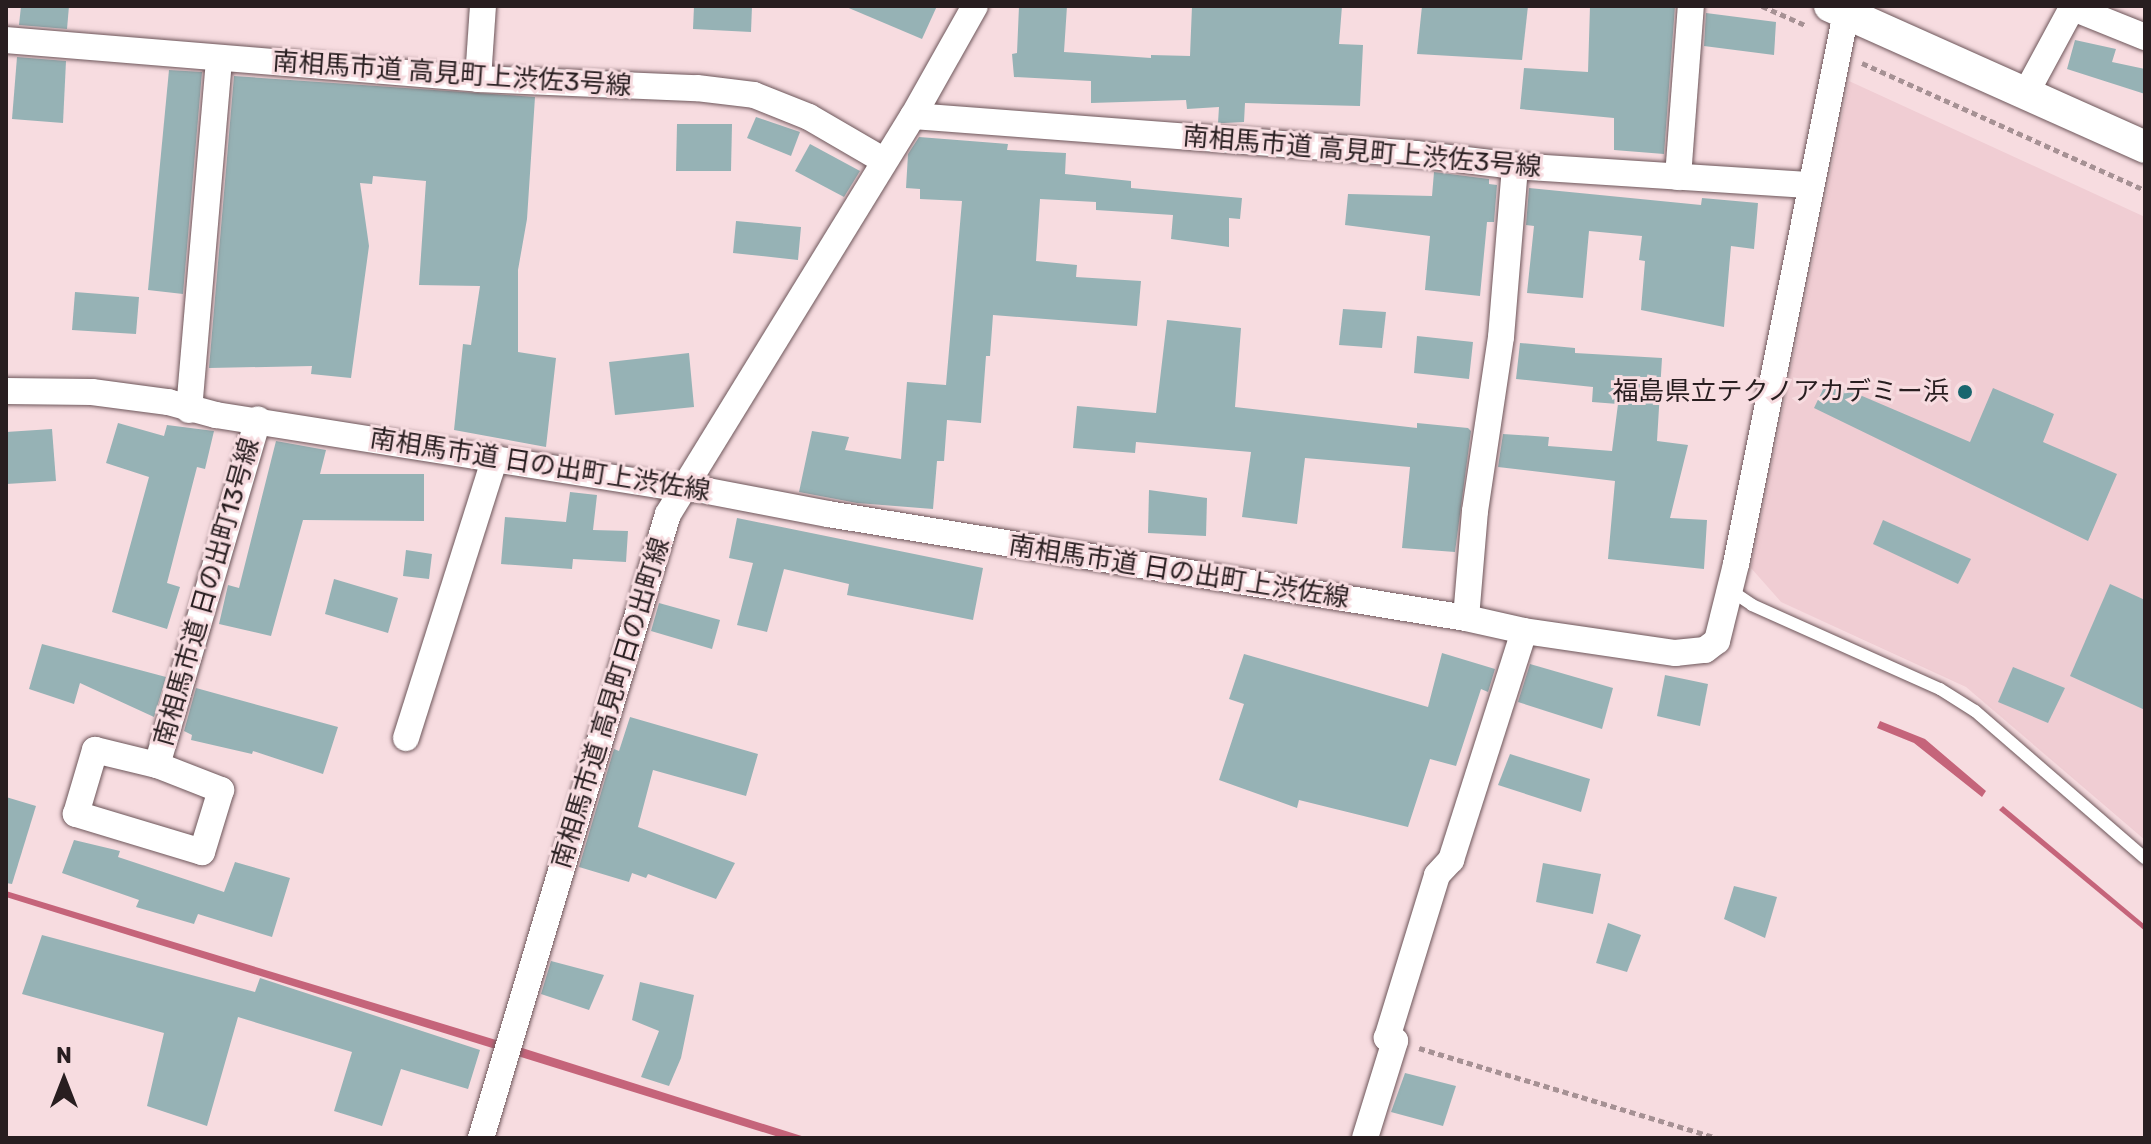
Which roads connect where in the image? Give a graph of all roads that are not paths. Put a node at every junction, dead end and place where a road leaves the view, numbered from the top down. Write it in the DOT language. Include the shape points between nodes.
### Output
graph roads {
  1 [pos="483,6"];
  2 [pos="975,6"];
  3 [pos="1691,6"];
  4 [pos="2073,7"];
  5 [pos="1838,9"];
  6 [pos="2145,37"];
  7 [pos="6,40"];
  8 [pos="219,58"];
  9 [pos="478,79"];
  10 [pos="2026,93"];
  11 [pos="913,116"];
  12 [pos="2145,147"];
  13 [pos="883,160"];
  14 [pos="1515,166"];
  15 [pos="1678,177"];
  16 [pos="1810,185"];
  17 [pos="6,391"];
  18 [pos="189,410"];
  19 [pos="258,419"];
  20 [pos="495,458"];
  21 [pos="681,489"];
  22 [pos="1730,590"];
  23 [pos="1466,618"];
  24 [pos="1524,631"];
  25 [pos="406,738"];
  26 [pos="157,765"];
  27 [pos="2145,858"];
  28 [pos="481,1138"];
  29 [pos="1365,1138"];
  1 -- 9 [label="street"];
  2 -- 11 [label="street, 南相馬市道 高見町日の出町線"];
  3 -- 15 [label="street"];
  4 -- 6 [label="street"];
  4 -- 10 [label="street"];
  5 -- 10 [label="street"];
  5 -- 16 [label="street, 南相馬市道 日の出町上渋佐線" via="1838,52"];
  7 -- 8 [label="street, 南相馬市道 高見町上渋佐3号線"];
  8 -- 9 [label="street, 南相馬市道 高見町上渋佐3号線"];
  8 -- 18 [label="street"];
  9 -- 13 [label="street, 南相馬市道 高見町上渋佐3号線" via="754,95 809,117"];
  10 -- 12 [label="street"];
  11 -- 13 [label="street, 南相馬市道 高見町日の出町線"];
  11 -- 14 [label="street, 南相馬市道 高見町上渋佐3号線"];
  13 -- 21 [label="street, 南相馬市道 高見町日の出町線"];
  14 -- 15 [label="street, 南相馬市道 高見町上渋佐3号線"];
  14 -- 23 [label="street" via="1501,337 1475,511"];
  15 -- 16 [label="street, 南相馬市道 高見町上渋佐3号線"];
  16 -- 22 [label="street, 南相馬市道 日の出町上渋佐線"];
  17 -- 18 [label="street, 南相馬市道 日の出町上渋佐線" via="92,392 168,402"];
  18 -- 19 [label="street, 南相馬市道 日の出町上渋佐線"];
  19 -- 20 [label="street, 南相馬市道 日の出町上渋佐線"];
  19 -- 26 [label="street, 南相馬市道 日の出町13号線"];
  20 -- 21 [label="street, 南相馬市道 日の出町上渋佐線"];
  20 -- 25 [label="street"];
  21 -- 23 [label="street, 南相馬市道 日の出町上渋佐線"];
  21 -- 28 [label="street, 南相馬市道 高見町日の出町線" via="668,514"];
  22 -- 24 [label="street, 南相馬市道 日の出町上渋佐線" via="1717,641 1705,650 1675,653"];
  22 -- 27 [label="lane" via="1752,605 1940,689 1975,711"];
  23 -- 24 [label="street, 南相馬市道 日の出町上渋佐線"];
  24 -- 29 [label="street" via="1451,860 1437,875 1387,1038 1395,1041"];
  26 -- 26 [label="street, 南相馬市道 日の出町13号線" via="95,750 76,814 202,852 221,790"];
}
